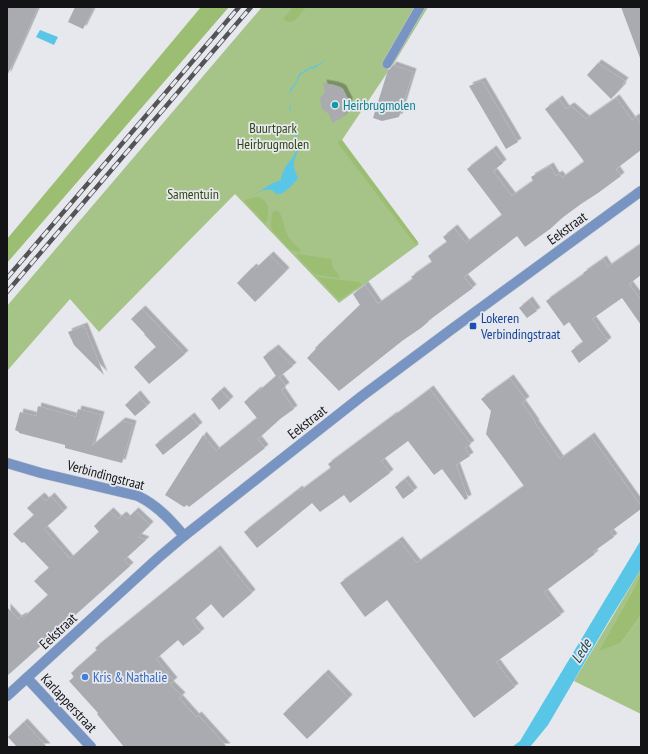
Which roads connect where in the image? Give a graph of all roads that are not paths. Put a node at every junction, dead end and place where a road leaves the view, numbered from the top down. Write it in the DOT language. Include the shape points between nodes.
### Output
graph roads {
  1 [pos="420,7"];
  2 [pos="387,64"];
  3 [pos="641,191"];
  4 [pos="7,463"];
  5 [pos="184,536"];
  6 [pos="27,678"];
  7 [pos="7,696"];
  8 [pos="90,747"];
  1 -- 2 [label="lane"];
  3 -- 5 [label="street, Eekstraat" via="362,396"];
  4 -- 5 [label="street, Verbindingstraat" via="138,496 168,517"];
  5 -- 6 [label="street, Eekstraat"];
  6 -- 7 [label="street, Eekstraat"];
  6 -- 8 [label="street, Karlapperstraat"];
}
